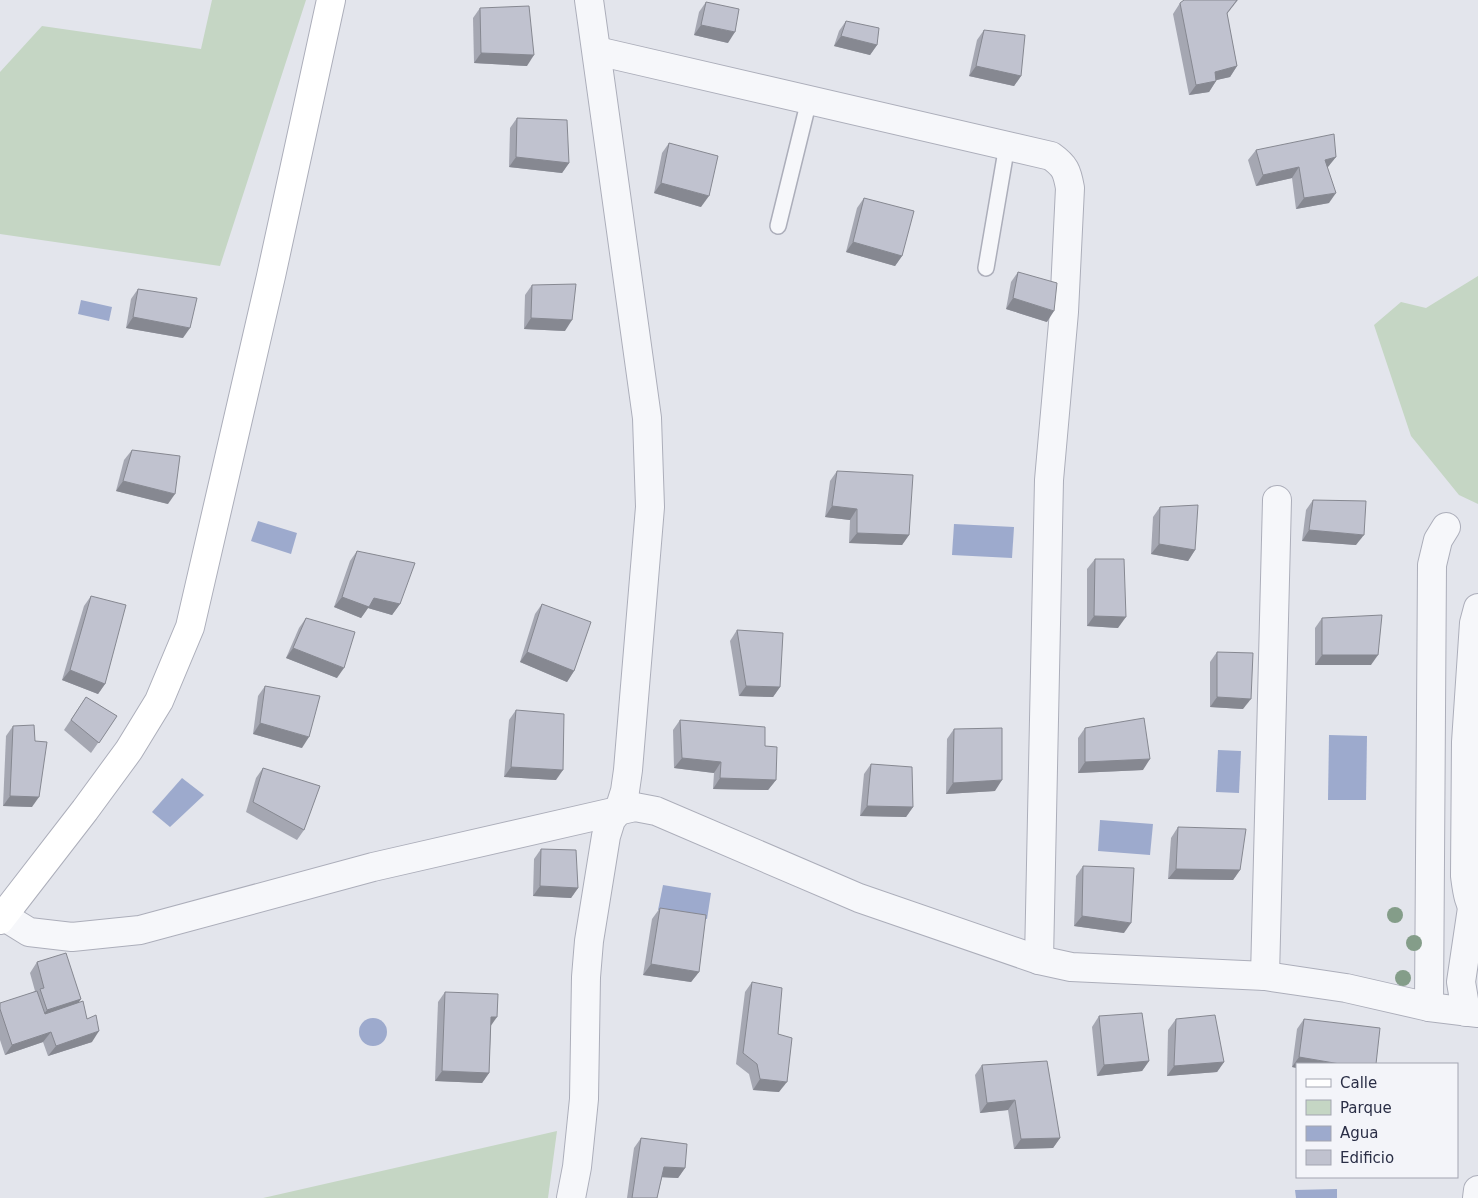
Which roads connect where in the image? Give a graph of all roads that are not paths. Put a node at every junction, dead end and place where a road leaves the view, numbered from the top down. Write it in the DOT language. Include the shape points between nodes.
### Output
graph roads {
  1 [pos="331,0"];
  2 [pos="589,0"];
  3 [pos="597,51"];
  4 [pos="809,100"];
  5 [pos="1007,145"];
  6 [pos="778,226"];
  7 [pos="986,268"];
  8 [pos="1277,500"];
  9 [pos="1446,527"];
  10 [pos="1478,608"];
  11 [pos="619,810"];
  12 [pos="1475,912"];
  13 [pos="2,918"];
  14 [pos="1039,960"];
  15 [pos="1477,968"];
  16 [pos="1265,976"];
  17 [pos="1430,1007"];
  18 [pos="1472,1012"];
  19 [pos="1478,1190"];
  20 [pos="571,1198"];
  21 [pos="1477,1198"];
  1 -- 13 [label="street" via="190,627 159,701 129,750"];
  2 -- 3 [label="street"];
  3 -- 4 [label="street"];
  3 -- 11 [label="street" via="648,428 650,507 628,770"];
  4 -- 5 [label="street"];
  4 -- 6 [label="lane"];
  5 -- 7 [label="lane"];
  5 -- 14 [label="street" via="1051,156 1067,173 1070,188 1050,480"];
  8 -- 16 [label="street"];
  9 -- 17 [label="street" via="1438,540 1432,565"];
  10 -- 12 [label="street" via="1474,623 1466,742 1465,876 1467,894"];
  11 -- 13 [label="street" via="373,867 140,930 72,938 29,932"];
  11 -- 14 [label="street" via="635,807 656,811 859,898"];
  11 -- 20 [label="street" via="611,820 606,836 590,941 586,977 584,1099"];
  12 -- 18 [label="street" via="1461,982"];
  14 -- 16 [label="street" via="1072,967"];
  15 -- 18 [label="street"];
  16 -- 17 [label="street" via="1346,988"];
  17 -- 18 [label="street"];
  19 -- 21 [label="street"];
}
